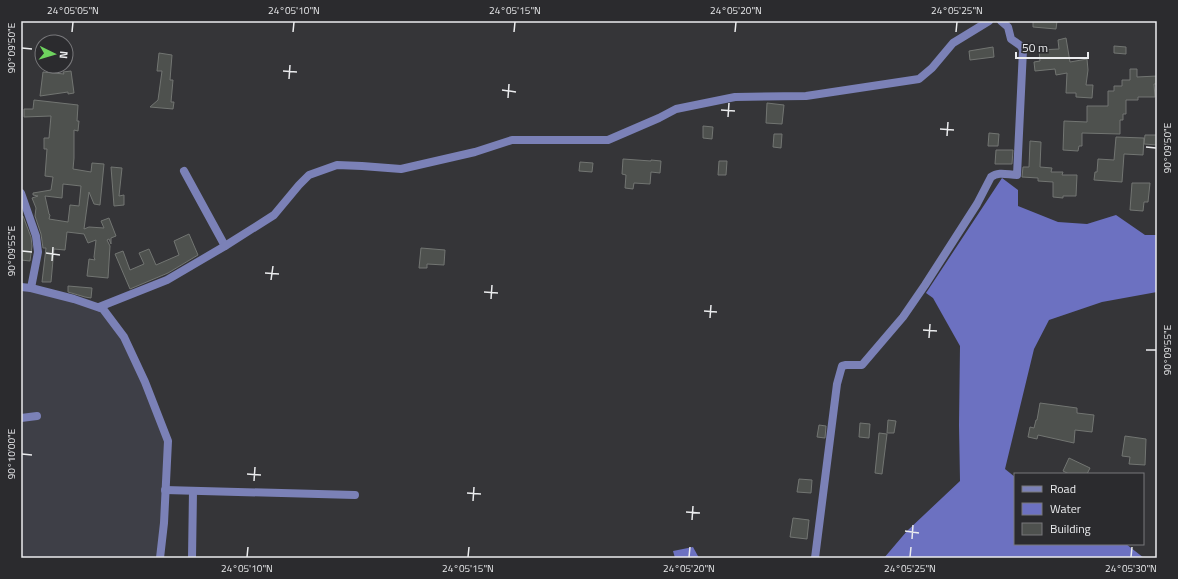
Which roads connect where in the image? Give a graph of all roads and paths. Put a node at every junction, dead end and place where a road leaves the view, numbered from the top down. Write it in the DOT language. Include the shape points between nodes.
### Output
graph roads {
  1 [pos="989,21"];
  2 [pos="1001,21"];
  3 [pos="184,171"];
  4 [pos="21,193"];
  5 [pos="225,246"];
  6 [pos="21,287"];
  7 [pos="31,288"];
  8 [pos="100,307"];
  9 [pos="37,416"];
  10 [pos="21,418"];
  11 [pos="166,490"];
  12 [pos="193,491"];
  13 [pos="355,495"];
  14 [pos="160,558"];
  15 [pos="192,558"];
  16 [pos="815,558"];
  1 -- 5 [label="street" via="953,43 919,79 806,96 735,97 676,109 608,140 512,140 474,152 401,169 337,165 326,168 309,175 299,184 274,215"];
  2 -- 16 [label="street" via="1008,27 1012,39 1023,50 1017,175 995,174 991,177 978,204 903,317 862,365 842,366 836,384"];
  3 -- 5 [label="street"];
  4 -- 7 [label="street" via="36,236 38,252"];
  5 -- 8 [label="street" via="167,280"];
  6 -- 7 [label="street"];
  7 -- 8 [label="street"];
  8 -- 11 [label="street" via="124,337 168,441"];
  9 -- 10 [label="street"];
  11 -- 12 [label="street"];
  11 -- 14 [label="street"];
  12 -- 13 [label="street"];
  12 -- 15 [label="street"];
}
